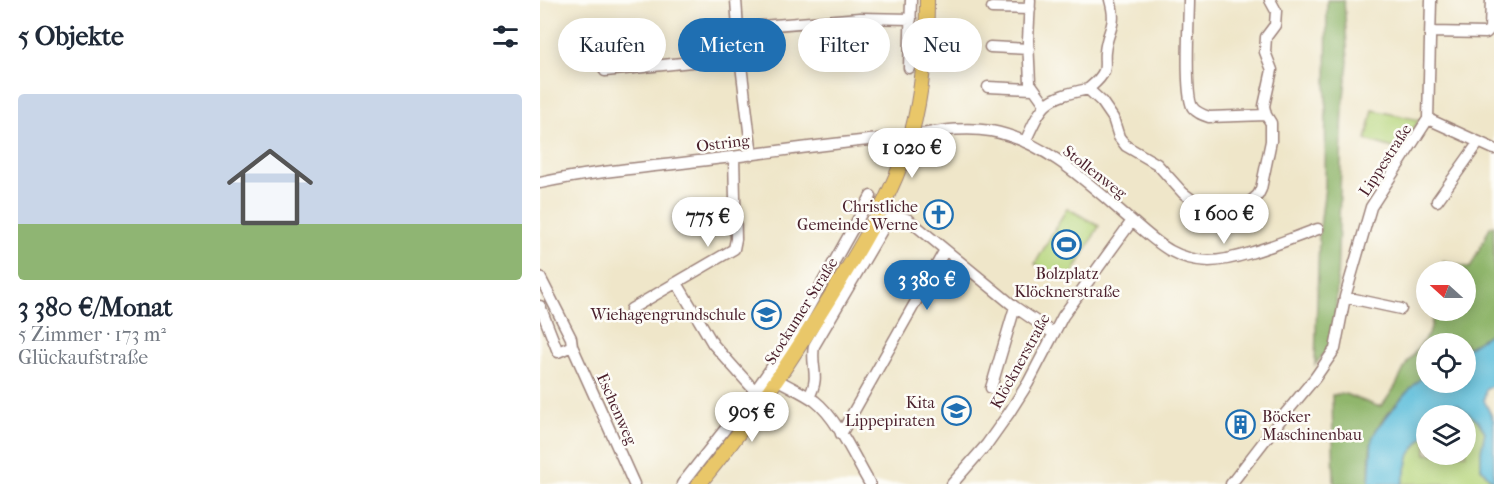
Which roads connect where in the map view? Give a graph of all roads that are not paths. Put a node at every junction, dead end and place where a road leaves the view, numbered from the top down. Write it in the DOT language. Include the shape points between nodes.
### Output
graph roads {
  1 [pos="736,0"];
  2 [pos="911,0"];
  3 [pos="927,0"];
  4 [pos="1110,0"];
  5 [pos="1189,0"];
  6 [pos="1270,0"];
  7 [pos="1431,0"];
  8 [pos="1491,0"];
  9 [pos="1030,4"];
  10 [pos="992,8"];
  11 [pos="737,18"];
  12 [pos="902,18"];
  13 [pos="911,18"];
  14 [pos="786,24"];
  15 [pos="1431,32"];
  16 [pos="990,47"];
  17 [pos="1029,49"];
  18 [pos="742,72"];
  19 [pos="988,87"];
  20 [pos="1033,89"];
  21 [pos="1088,89"];
  22 [pos="1045,104"];
  23 [pos="1266,115"];
  24 [pos="1428,119"];
  25 [pos="911,134"];
  26 [pos="1025,142"];
  27 [pos="1479,142"];
  28 [pos="1494,149"];
  29 [pos="752,155"];
  30 [pos="734,157"];
  31 [pos="540,183"];
  32 [pos="871,196"];
  33 [pos="1437,201"];
  34 [pos="1132,221"];
  35 [pos="1318,230"];
  36 [pos="945,250"];
  37 [pos="540,277"];
  38 [pos="676,283"];
  39 [pos="1345,297"];
  40 [pos="540,306"];
  41 [pos="1015,307"];
  42 [pos="631,309"];
  43 [pos="1401,309"];
  44 [pos="1053,333"];
  45 [pos="572,346"];
  46 [pos="778,380"];
  47 [pos="991,388"];
  48 [pos="756,391"];
  49 [pos="809,397"];
  50 [pos="841,434"];
  51 [pos="634,484"];
  52 [pos="682,484"];
  53 [pos="699,484"];
  54 [pos="870,484"];
  55 [pos="952,484"];
  56 [pos="1231,484"];
  1 -- 11 [label="street"];
  2 -- 13 [label="street"];
  3 -- 25 [label="main road, Stockumer Straße" via="920,84"];
  4 -- 21 [label="street" via="1113,27 1105,51 1105,70"];
  5 -- 23 [label="street" via="1188,86 1192,108 1209,117"];
  6 -- 23 [label="street" via="1275,25 1266,36 1265,52 1272,70 1266,92"];
  7 -- 15 [label="street, Lippestraße"];
  8 -- 15 [label="street" via="1490,29 1486,33"];
  9 -- 10 [label="street"];
  9 -- 17 [label="street"];
  12 -- 14 [label="street"];
  15 -- 24 [label="street, Lippestraße"];
  16 -- 17 [label="street"];
  17 -- 20 [label="street"];
  18 -- 29 [label="street"];
  19 -- 20 [label="street"];
  20 -- 22 [label="street"];
  21 -- 22 [label="street"];
  21 -- 23 [label="street" via="1113,118 1126,146 1157,164 1199,205 1242,206 1258,195 1271,141 1271,123"];
  22 -- 26 [label="street"];
  24 -- 27 [label="street"];
  24 -- 39 [label="street, Lippestraße" via="1374,201"];
  25 -- 26 [label="street, Stollenweg" via="964,129 991,131"];
  25 -- 29 [label="street, Ostring"];
  25 -- 46 [label="main road, Stockumer Straße" via="897,175 868,233"];
  26 -- 34 [label="street, Stollenweg" via="1067,167"];
  27 -- 28 [label="street"];
  27 -- 33 [label="street"];
  29 -- 30 [label="street, Ostring"];
  30 -- 31 [label="street, Ostring"];
  30 -- 38 [label="street" via="734,249"];
  32 -- 48 [label="street, Stockumer Straße" via="809,308"];
  34 -- 35 [label="street, Stollenweg" via="1174,254 1209,261"];
  34 -- 44 [label="street, Klöcknerstraße"];
  36 -- 41 [label="street"];
  36 -- 49 [label="street, Stockumer Straße" via="909,220 900,215 891,217 814,345 816,381"];
  36 -- 50 [label="street"];
  37 -- 45 [label="street, Eschenweg"];
  38 -- 42 [label="street"];
  38 -- 48 [label="street" via="713,344"];
  39 -- 43 [label="street"];
  39 -- 56 [label="street, Lippestraße" via="1333,354"];
  40 -- 45 [label="street" via="558,352"];
  41 -- 44 [label="street"];
  41 -- 47 [label="street"];
  44 -- 55 [label="street, Klöcknerstraße" via="1009,413"];
  45 -- 51 [label="street, Eschenweg"];
  46 -- 49 [label="street"];
  46 -- 53 [label="main road, Stockumer Straße"];
  48 -- 52 [label="street, Stockumer Straße"];
  49 -- 50 [label="street"];
  50 -- 54 [label="street"];
}
